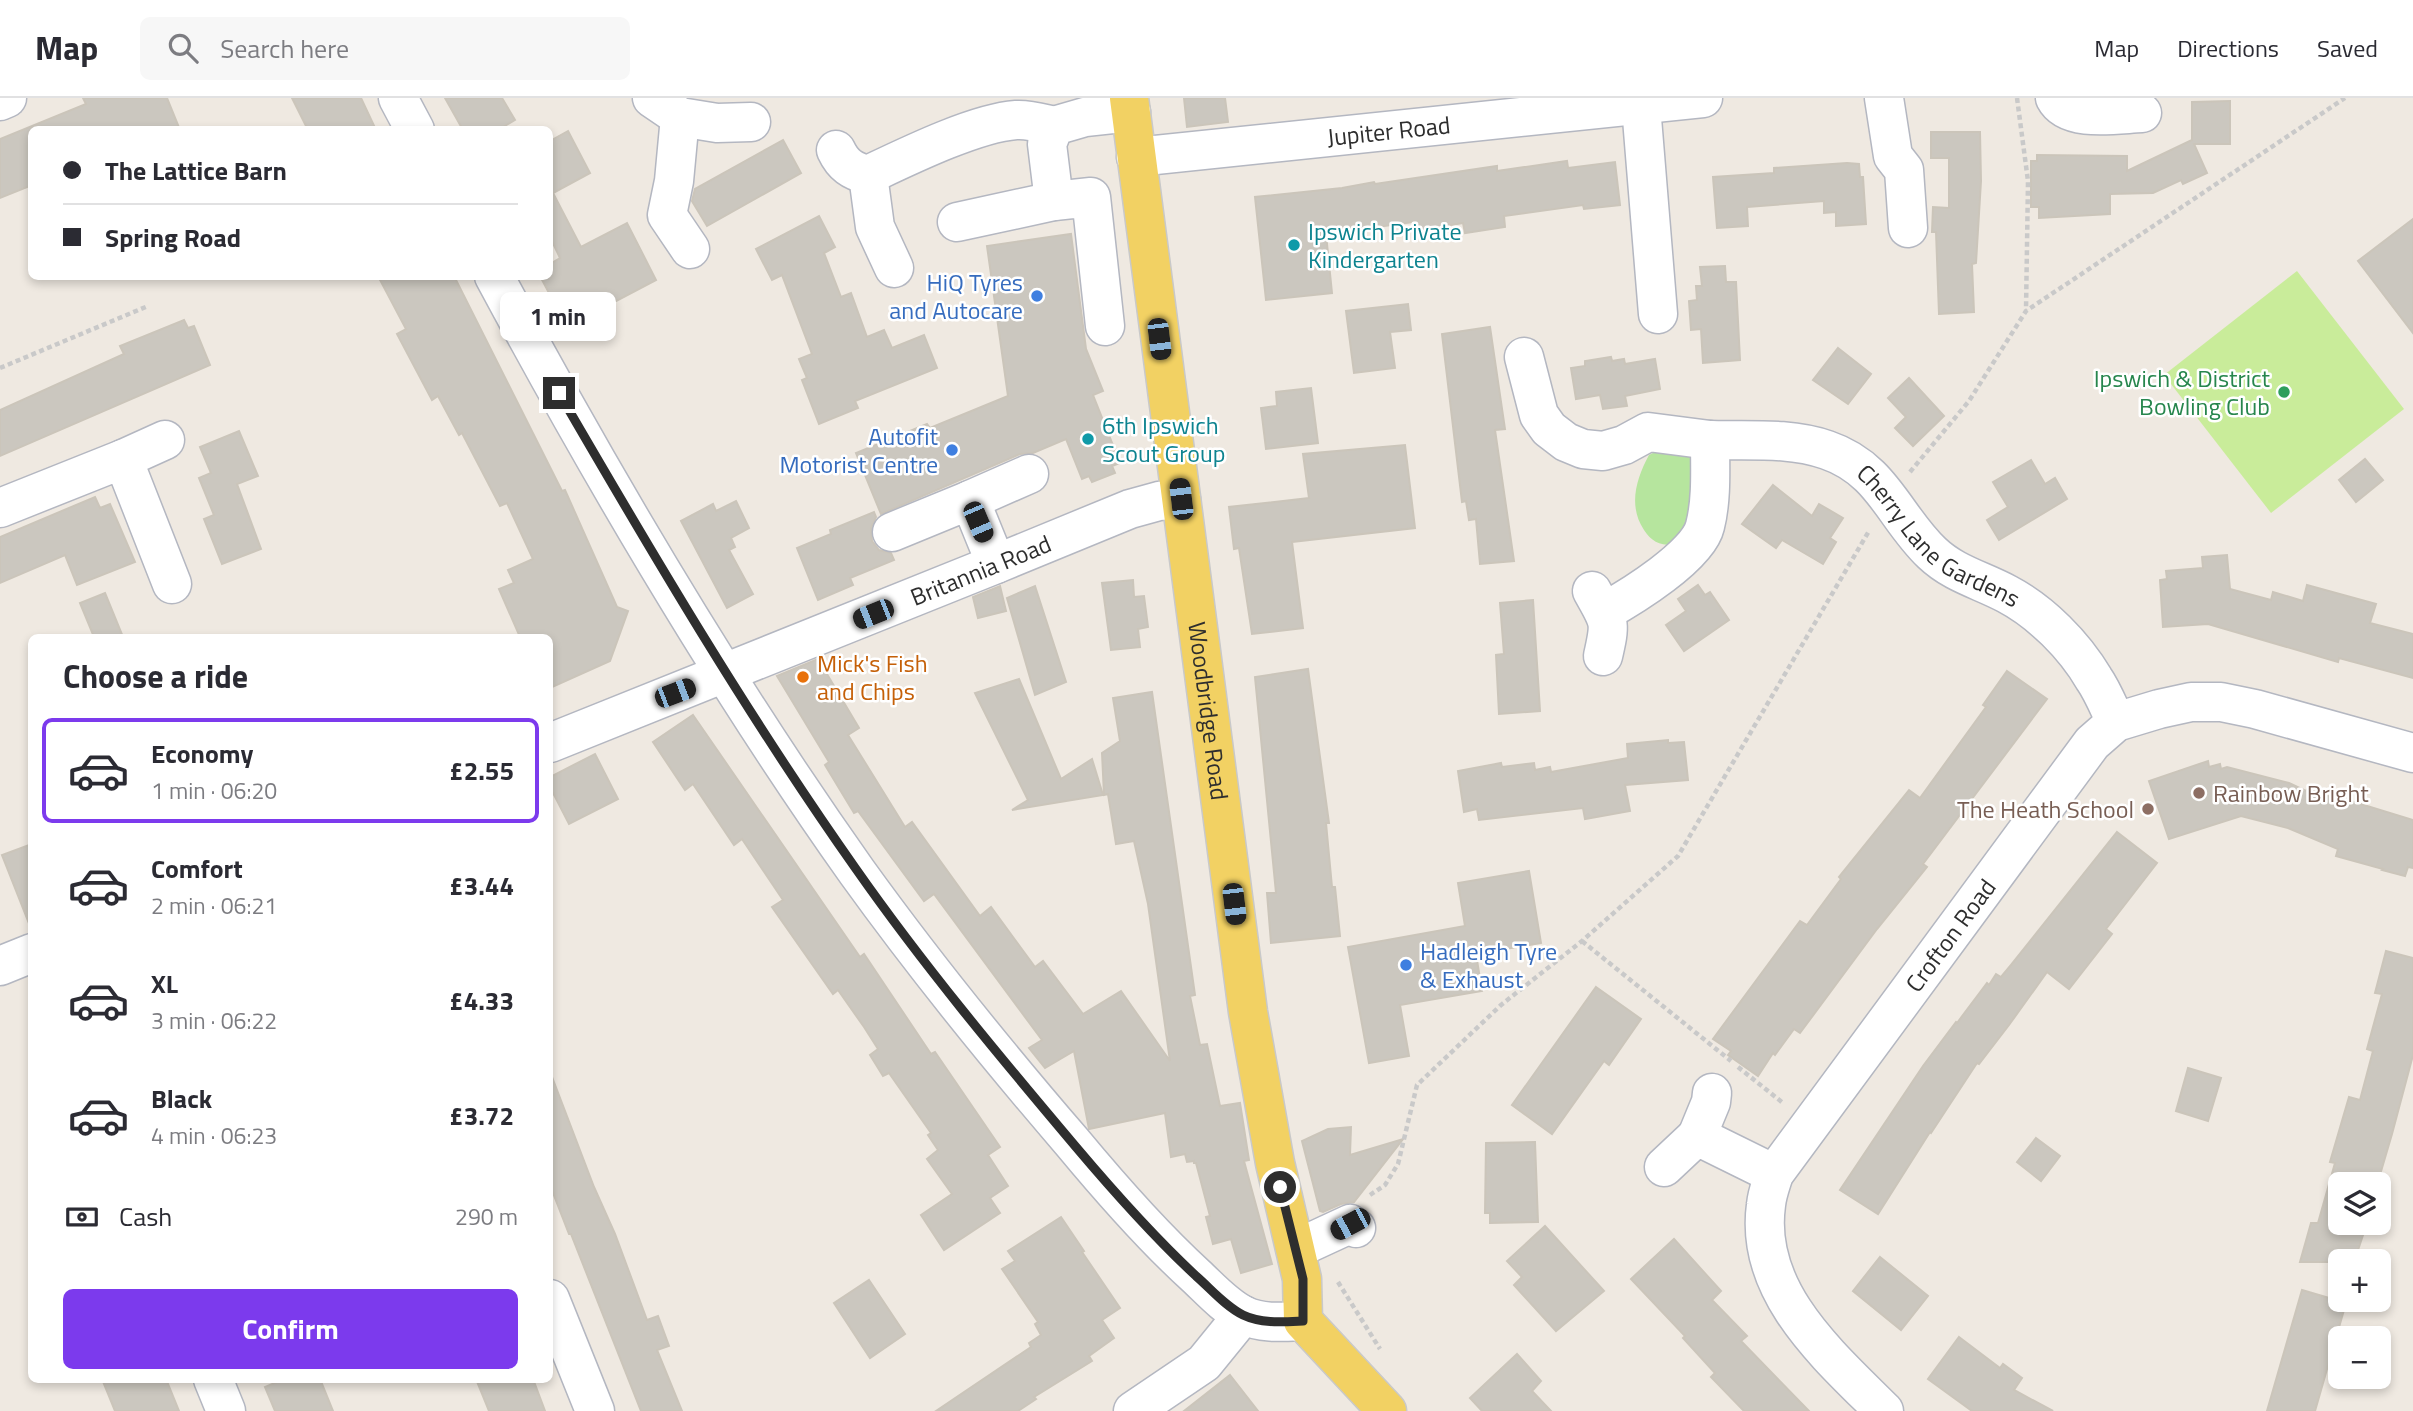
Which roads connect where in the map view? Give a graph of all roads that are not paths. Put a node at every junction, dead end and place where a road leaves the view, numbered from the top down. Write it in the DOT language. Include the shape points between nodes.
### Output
graph roads {
  1 [pos="7,98"];
  2 [pos="398,98"];
  3 [pos="1703,98"];
  4 [pos="1884,98"];
  5 [pos="2055,98"];
  6 [pos="0,101"];
  7 [pos="1130,105"];
  8 [pos="1641,106"];
  9 [pos="666,108"];
  10 [pos="2142,113"];
  11 [pos="751,122"];
  12 [pos="413,126"];
  13 [pos="1054,126"];
  14 [pos="836,150"];
  15 [pos="1136,157"];
  16 [pos="868,175"];
  17 [pos="1054,201"];
  18 [pos="957,222"];
  19 [pos="1908,228"];
  20 [pos="690,249"];
  21 [pos="894,268"];
  22 [pos="496,280"];
  23 [pos="1658,314"];
  24 [pos="1105,326"];
  25 [pos="1524,357"];
  26 [pos="165,440"];
  27 [pos="1710,440"];
  28 [pos="123,459"];
  29 [pos="1028,474"];
  30 [pos="1181,499"];
  31 [pos="970,500"];
  32 [pos="0,508"];
  33 [pos="892,532"];
  34 [pos="996,565"];
  35 [pos="172,584"];
  36 [pos="1603,656"];
  37 [pos="725,673"];
  38 [pos="2116,722"];
  39 [pos="553,742"];
  40 [pos="2413,753"];
  41 [pos="28,954"];
  42 [pos="0,965"];
  43 [pos="1712,1093"];
  44 [pos="1697,1136"];
  45 [pos="1664,1167"];
  46 [pos="1774,1174"];
  47 [pos="1359,1214"];
  48 [pos="1296,1250"];
  49 [pos="553,1306"];
  50 [pos="1243,1315"];
  51 [pos="1303,1321"];
  52 [pos="215,1383"];
  53 [pos="226,1411"];
  54 [pos="595,1411"];
  55 [pos="1133,1411"];
  56 [pos="1387,1411"];
  57 [pos="1884,1411"];
  1 -- 6 [label="street"];
  2 -- 12 [label="street"];
  3 -- 8 [label="street, Jupiter Road"];
  4 -- 19 [label="street" via="1893,156 1904,170"];
  5 -- 10 [label="street" via="2067,111 2079,114"];
  7 -- 13 [label="street"];
  7 -- 15 [label="main road, Woodbridge Road"];
  8 -- 15 [label="street, Jupiter Road"];
  8 -- 23 [label="street"];
  9 -- 11 [label="street" via="717,123"];
  9 -- 20 [label="street" via="674,181 667,215"];
  13 -- 16 [label="street" via="1016,120 996,124"];
  13 -- 17 [label="street" via="1047,144"];
  14 -- 16 [label="street" via="852,171"];
  15 -- 30 [label="main road, Woodbridge Road"];
  16 -- 21 [label="street" via="875,227"];
  17 -- 18 [label="street"];
  17 -- 24 [label="street" via="1091,198"];
  22 -- 37 [label="street" via="649,550"];
  25 -- 27 [label="street, Cherry Lane Gardens" via="1539,415 1566,442 1602,451 1624,446 1648,432"];
  26 -- 28 [label="street"];
  27 -- 36 [label="street" via="1705,527 1697,543 1649,583 1598,601 1609,627"];
  27 -- 38 [label="street, Cherry Lane Gardens" via="1801,444 1845,458 1871,477 1915,535 1947,566 2005,593 2053,629 2094,678"];
  28 -- 32 [label="street"];
  28 -- 35 [label="street"];
  29 -- 31 [label="street"];
  30 -- 34 [label="street, Britannia Road" via="1130,509"];
  30 -- 48 [label="main road, Woodbridge Road" via="1248,1012"];
  31 -- 33 [label="street"];
  31 -- 34 [label="street"];
  34 -- 37 [label="street, Britannia Road"];
  37 -- 39 [label="street, Britannia Road"];
  37 -- 50 [label="street" via="858,872 1007,1066 1166,1249"];
  38 -- 40 [label="street, Crofton Road" via="2191,702 2221,702"];
  38 -- 46 [label="street, Crofton Road" via="2092,744"];
  41 -- 42 [label="street"];
  43 -- 44 [label="street"];
  44 -- 45 [label="street"];
  44 -- 46 [label="street"];
  46 -- 57 [label="street, Crofton Road" via="1766,1203 1765,1234 1779,1289 1802,1324"];
  47 -- 48 [label="street" via="1350,1224"];
  48 -- 51 [label="main road, Woodbridge Road" via="1303,1279"];
  49 -- 54 [label="street"];
  50 -- 51 [label="street" via="1273,1323"];
  50 -- 55 [label="street" via="1204,1363"];
  51 -- 56 [label="main road"];
  52 -- 53 [label="street"];
}
